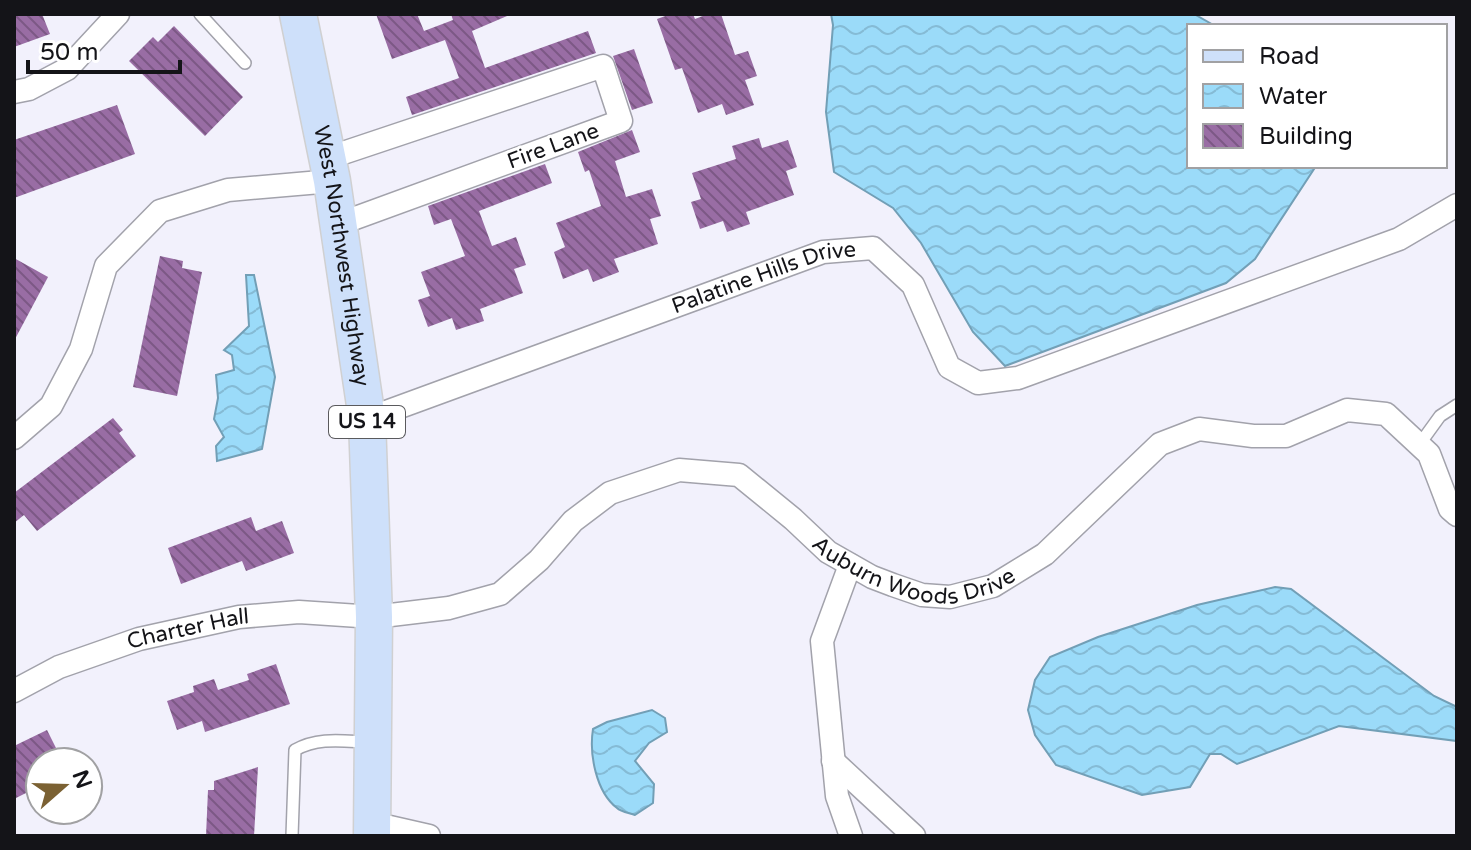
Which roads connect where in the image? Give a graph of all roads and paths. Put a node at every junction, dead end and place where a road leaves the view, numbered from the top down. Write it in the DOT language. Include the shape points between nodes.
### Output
graph roads {
  1 [pos="118,14"];
  2 [pos="200,14"];
  3 [pos="298,14"];
  4 [pos="94,24"];
  5 [pos="245,63"];
  6 [pos="14,92"];
  7 [pos="330,169"];
  8 [pos="1457,205"];
  9 [pos="339,224"];
  10 [pos="1457,405"];
  11 [pos="367,419"];
  12 [pos="14,438"];
  13 [pos="1419,445"];
  14 [pos="1457,515"];
  15 [pos="850,565"];
  16 [pos="374,617"];
  17 [pos="14,691"];
  18 [pos="372,742"];
  19 [pos="833,761"];
  20 [pos="372,830"];
  21 [pos="292,836"];
  22 [pos="429,836"];
  23 [pos="851,836"];
  24 [pos="914,836"];
  1 -- 4 [label="street"];
  2 -- 5 [label="lane"];
  3 -- 7 [label="main road, West Northwest Highway / US 14"];
  4 -- 6 [label="street" via="67,69"];
  7 -- 9 [label="main road, West Northwest Highway / US 14"];
  7 -- 9 [label="street, Fire Lane" via="603,66 621,121"];
  7 -- 12 [label="street" via="228,190 160,211 106,266 81,349 51,406"];
  8 -- 11 [label="street, Palatine Hills Drive" via="1399,239 1018,378 978,383 949,367 913,285 873,248 823,252"];
  9 -- 11 [label="main road, West Northwest Highway / US 14"];
  10 -- 13 [label="lane" via="1440,416"];
  11 -- 16 [label="main road, West Northwest Highway / US 14"];
  13 -- 14 [label="street, Auburn Woods Drive" via="1429,454"];
  13 -- 15 [label="street, Auburn Woods Drive" via="1386,414 1347,410 1286,436 1199,429 1160,444 1045,554 993,586 950,597 922,595"];
  15 -- 16 [label="street, Auburn Woods Drive" via="739,475 679,470 610,493 573,521 500,594 449,608"];
  15 -- 19 [label="street" via="822,641"];
  16 -- 17 [label="street, Charter Hall" via="299,612 239,617 139,639 59,667"];
  16 -- 18 [label="main road, West Northwest Highway / US 14"];
  18 -- 20 [label="main road, West Northwest Highway / US 14"];
  18 -- 21 [label="lane" via="322,741 295,750"];
  19 -- 23 [label="street" via="837,796"];
  19 -- 24 [label="street"];
  20 -- 22 [label="street"];
}
